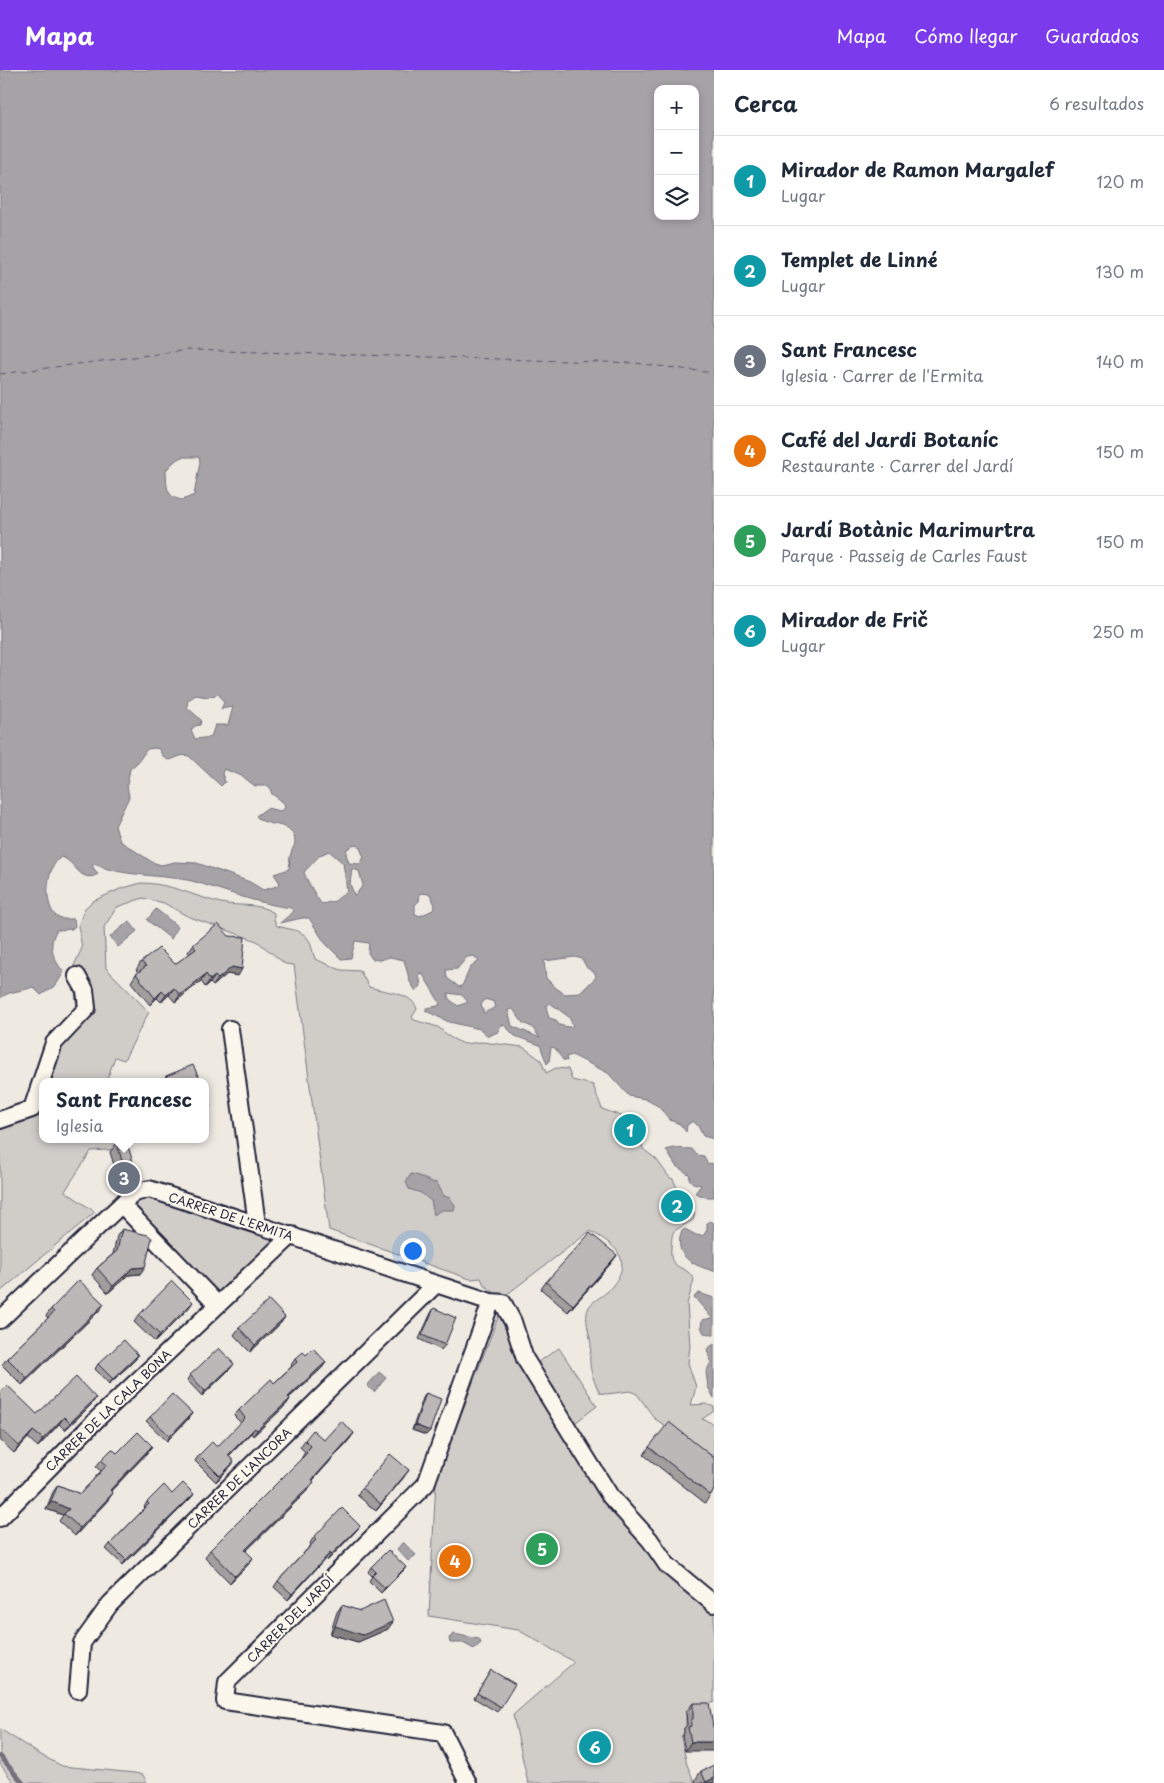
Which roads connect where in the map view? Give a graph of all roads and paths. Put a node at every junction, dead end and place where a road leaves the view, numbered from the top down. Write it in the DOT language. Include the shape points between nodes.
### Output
graph roads {
  1 [pos="77,976"];
  2 [pos="230,1029"];
  3 [pos="42,1078"];
  4 [pos="39,1088"];
  5 [pos="0,1120"];
  6 [pos="122,1205"];
  7 [pos="257,1224"];
  8 [pos="292,1235"];
  9 [pos="436,1284"];
  10 [pos="497,1303"];
  11 [pos="217,1304"];
  12 [pos="0,1320"];
  13 [pos="0,1518"];
  14 [pos="714,1604"];
  15 [pos="78,1690"];
  16 [pos="468,1783"];
  1 -- 3 [label="street" via="85,990 87,1008 54,1043"];
  2 -- 7 [label="street"];
  4 -- 5 [label="street" via="32,1109"];
  6 -- 7 [label="street, CARRER DE L'ERMITA" via="135,1193 149,1189"];
  6 -- 11 [label="street"];
  6 -- 12 [label="street, CARRER DE L'ERMITA"];
  7 -- 8 [label="street, CARRER DE L'ERMITA"];
  8 -- 9 [label="street, CARRER DE L'ERMITA"];
  8 -- 11 [label="street, CARRER DE LA CALA BONA"];
  9 -- 10 [label="street, CARRER DE L'ERMITA"];
  9 -- 15 [label="street, CARRER DE L'ANCORA" via="110,1604 82,1644"];
  10 -- 14 [label="street" via="513,1322 525,1360 610,1496 650,1540 667,1565"];
  10 -- 16 [label="street, CARRER DEL JARDÍ" via="426,1484 227,1682 225,1701 442,1732"];
  11 -- 13 [label="street, CARRER DE LA CALA BONA"];
}
